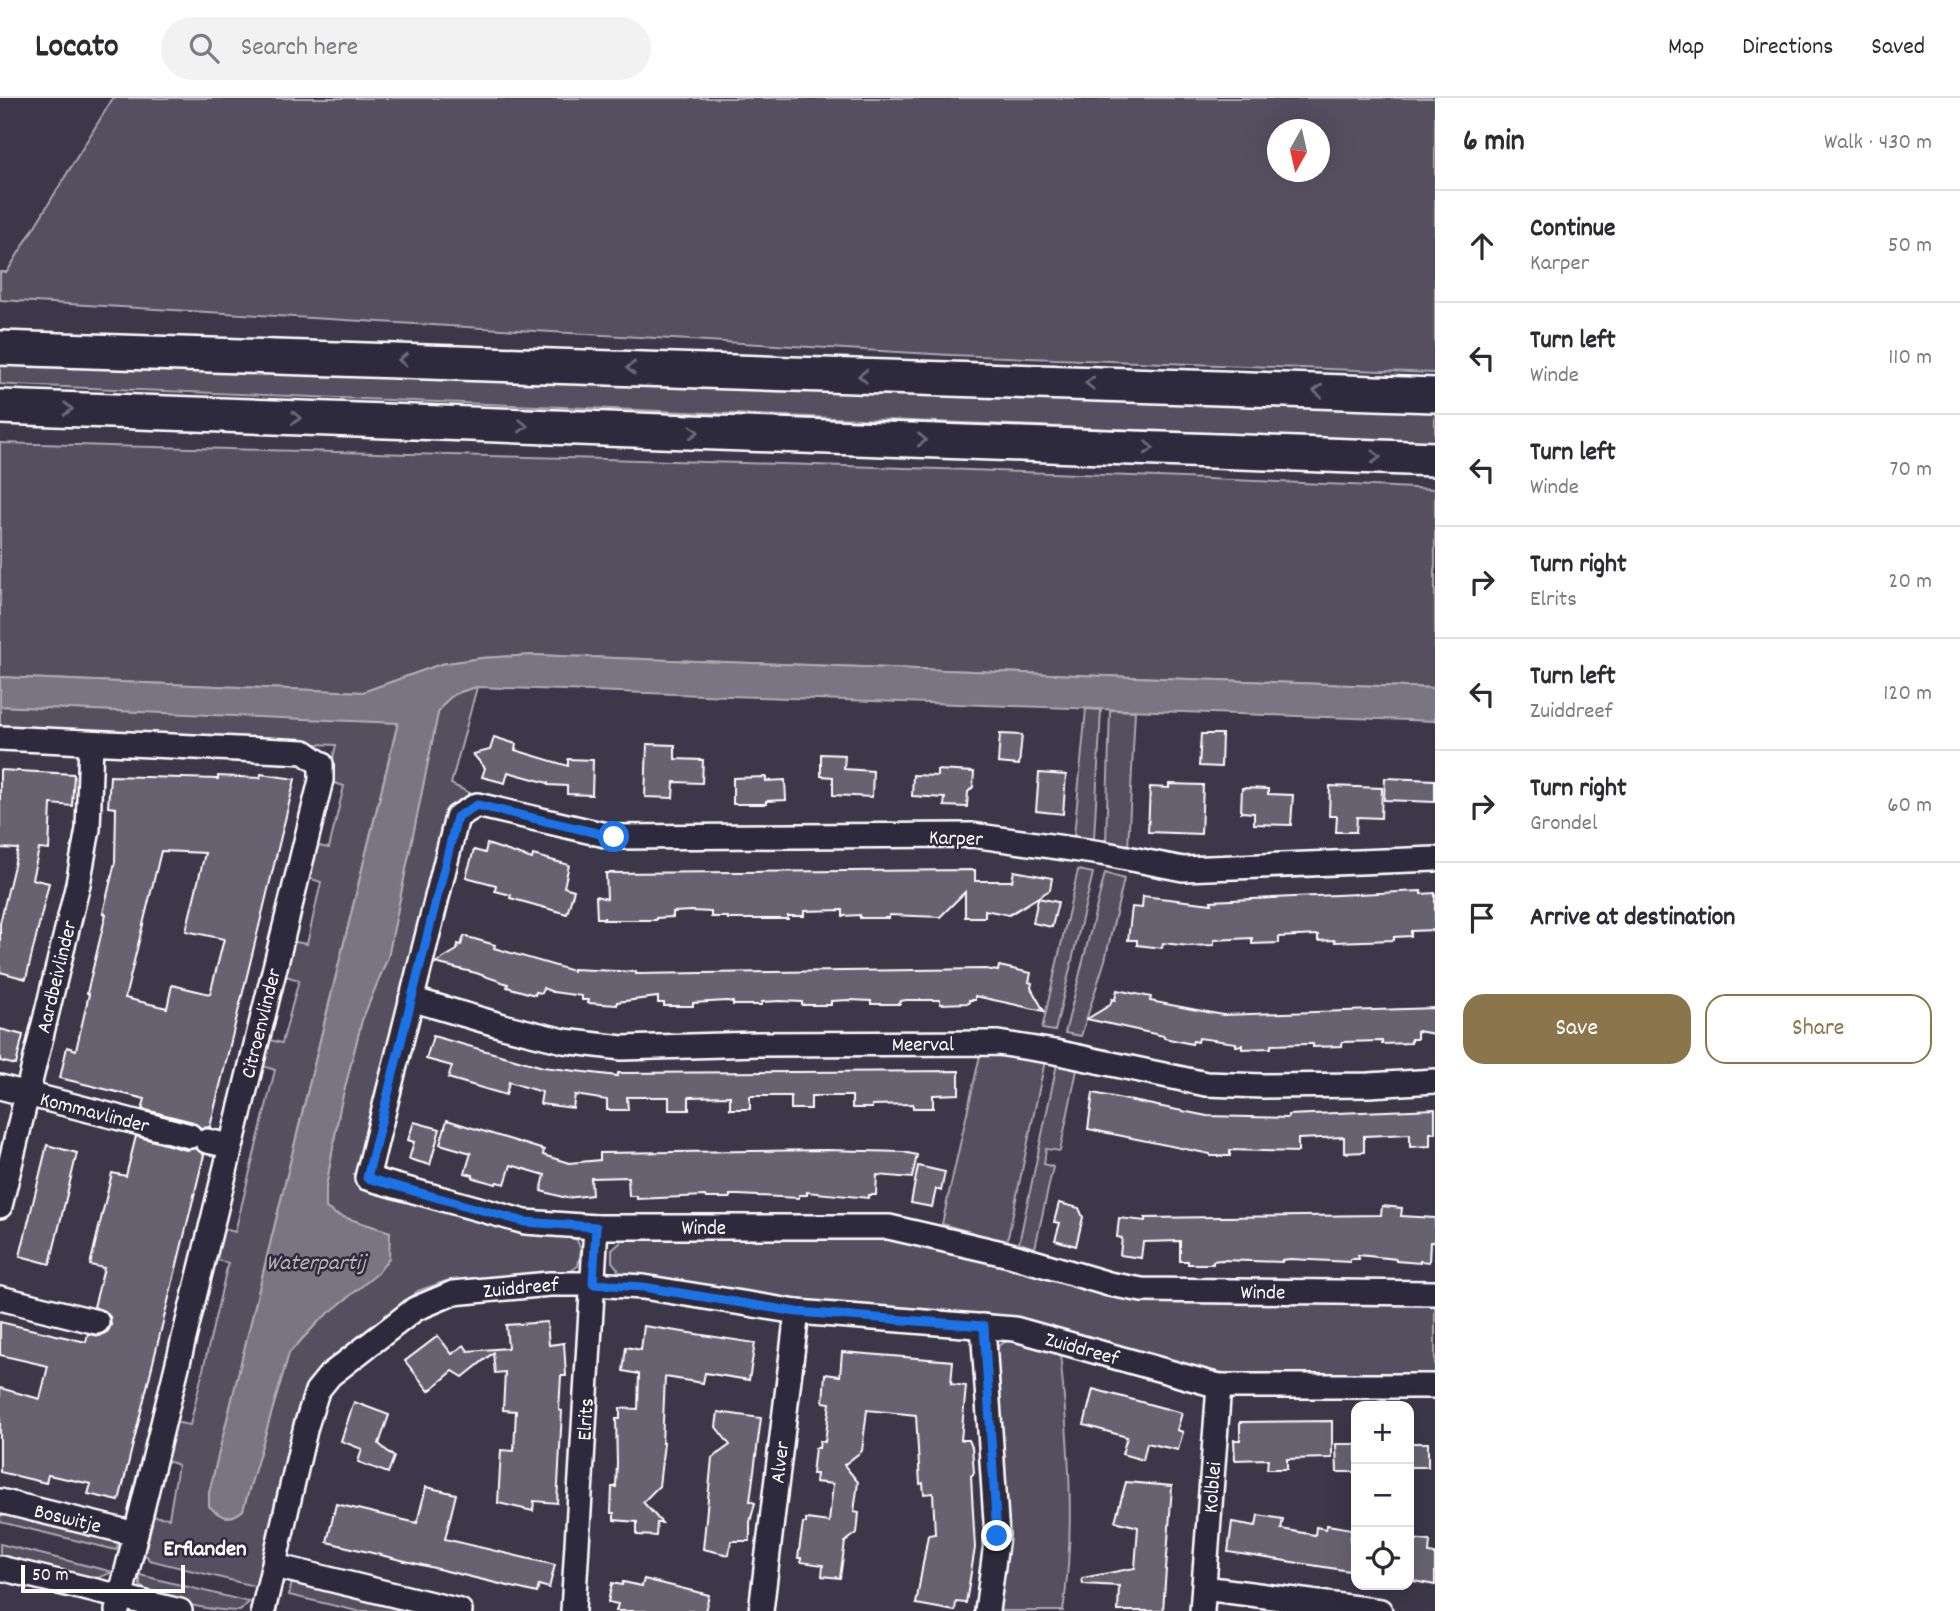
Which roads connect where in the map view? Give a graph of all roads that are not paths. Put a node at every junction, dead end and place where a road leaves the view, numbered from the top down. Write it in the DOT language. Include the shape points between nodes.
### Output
graph roads {
  1 [pos="0,326"];
  2 [pos="0,348"];
  3 [pos="229,355"];
  4 [pos="1435,395"];
  5 [pos="0,407"];
  6 [pos="1435,459"];
  7 [pos="0,738"];
  8 [pos="91,743"];
  9 [pos="477,805"];
  10 [pos="1435,859"];
  11 [pos="411,999"];
  12 [pos="1435,1081"];
  13 [pos="0,1087"];
  14 [pos="28,1094"];
  15 [pos="230,1146"];
  16 [pos="0,1206"];
  17 [pos="596,1227"];
  18 [pos="593,1284"];
  19 [pos="1435,1293"];
  20 [pos="0,1298"];
  21 [pos="797,1312"];
  22 [pos="97,1322"];
  23 [pos="984,1326"];
  24 [pos="1219,1386"];
  25 [pos="1435,1386"];
  26 [pos="0,1501"];
  27 [pos="136,1534"];
  28 [pos="275,1566"];
  29 [pos="0,1568"];
  30 [pos="1204,1588"];
  31 [pos="119,1604"];
  32 [pos="180,1611"];
  33 [pos="263,1611"];
  34 [pos="460,1611"];
  35 [pos="573,1611"];
  36 [pos="761,1611"];
  37 [pos="987,1611"];
  38 [pos="1202,1611"];
  39 [pos="1380,1611"];
  1 -- 3 [label="highway"];
  2 -- 3 [label="highway"];
  4 -- 3 [label="highway, one-way"];
  5 -- 6 [label="highway, one-way"];
  7 -- 8 [label="street, Citroenvlinder"];
  8 -- 14 [label="street, Aardbeivlinder" via="88,830 80,875"];
  8 -- 15 [label="street, Citroenvlinder" via="304,752 321,764 321,780"];
  9 -- 10 [label="street, Karper" via="614,837 971,835 1183,869"];
  9 -- 11 [label="street, Winde" via="457,817"];
  11 -- 12 [label="street, Meerval" via="503,1027 622,1048 998,1043 1206,1084"];
  11 -- 17 [label="street, Winde" via="367,1178 525,1222"];
  13 -- 14 [label="street, Kommavlinder"];
  14 -- 15 [label="street, Kommavlinder"];
  14 -- 16 [label="street, Aardbeivlinder"];
  15 -- 27 [label="street, Citroenvlinder"];
  17 -- 18 [label="street, Elrits"];
  17 -- 19 [label="street, Winde" via="890,1227 1142,1290"];
  18 -- 21 [label="street, Zuiddreef" via="643,1287"];
  18 -- 28 [label="street, Zuiddreef" via="453,1293 415,1309 330,1375 317,1391 306,1426"];
  18 -- 35 [label="street, Elrits"];
  20 -- 22 [label="street"];
  21 -- 23 [label="street, Zuiddreef"];
  21 -- 36 [label="street, Alver"];
  23 -- 24 [label="street, Zuiddreef" via="1029,1332"];
  23 -- 37 [label="street" via="997,1536"];
  24 -- 25 [label="street, Zuiddreef"];
  24 -- 30 [label="street, Kolblei"];
  26 -- 27 [label="street, Boswitje"];
  27 -- 31 [label="street, Citroenvlinder"];
  28 -- 33 [label="street, Zuiddreef"];
  28 -- 34 [label="street"];
  29 -- 31 [label="street"];
  30 -- 38 [label="street, Kolblei"];
  30 -- 39 [label="street"];
  31 -- 32 [label="street"];
}
